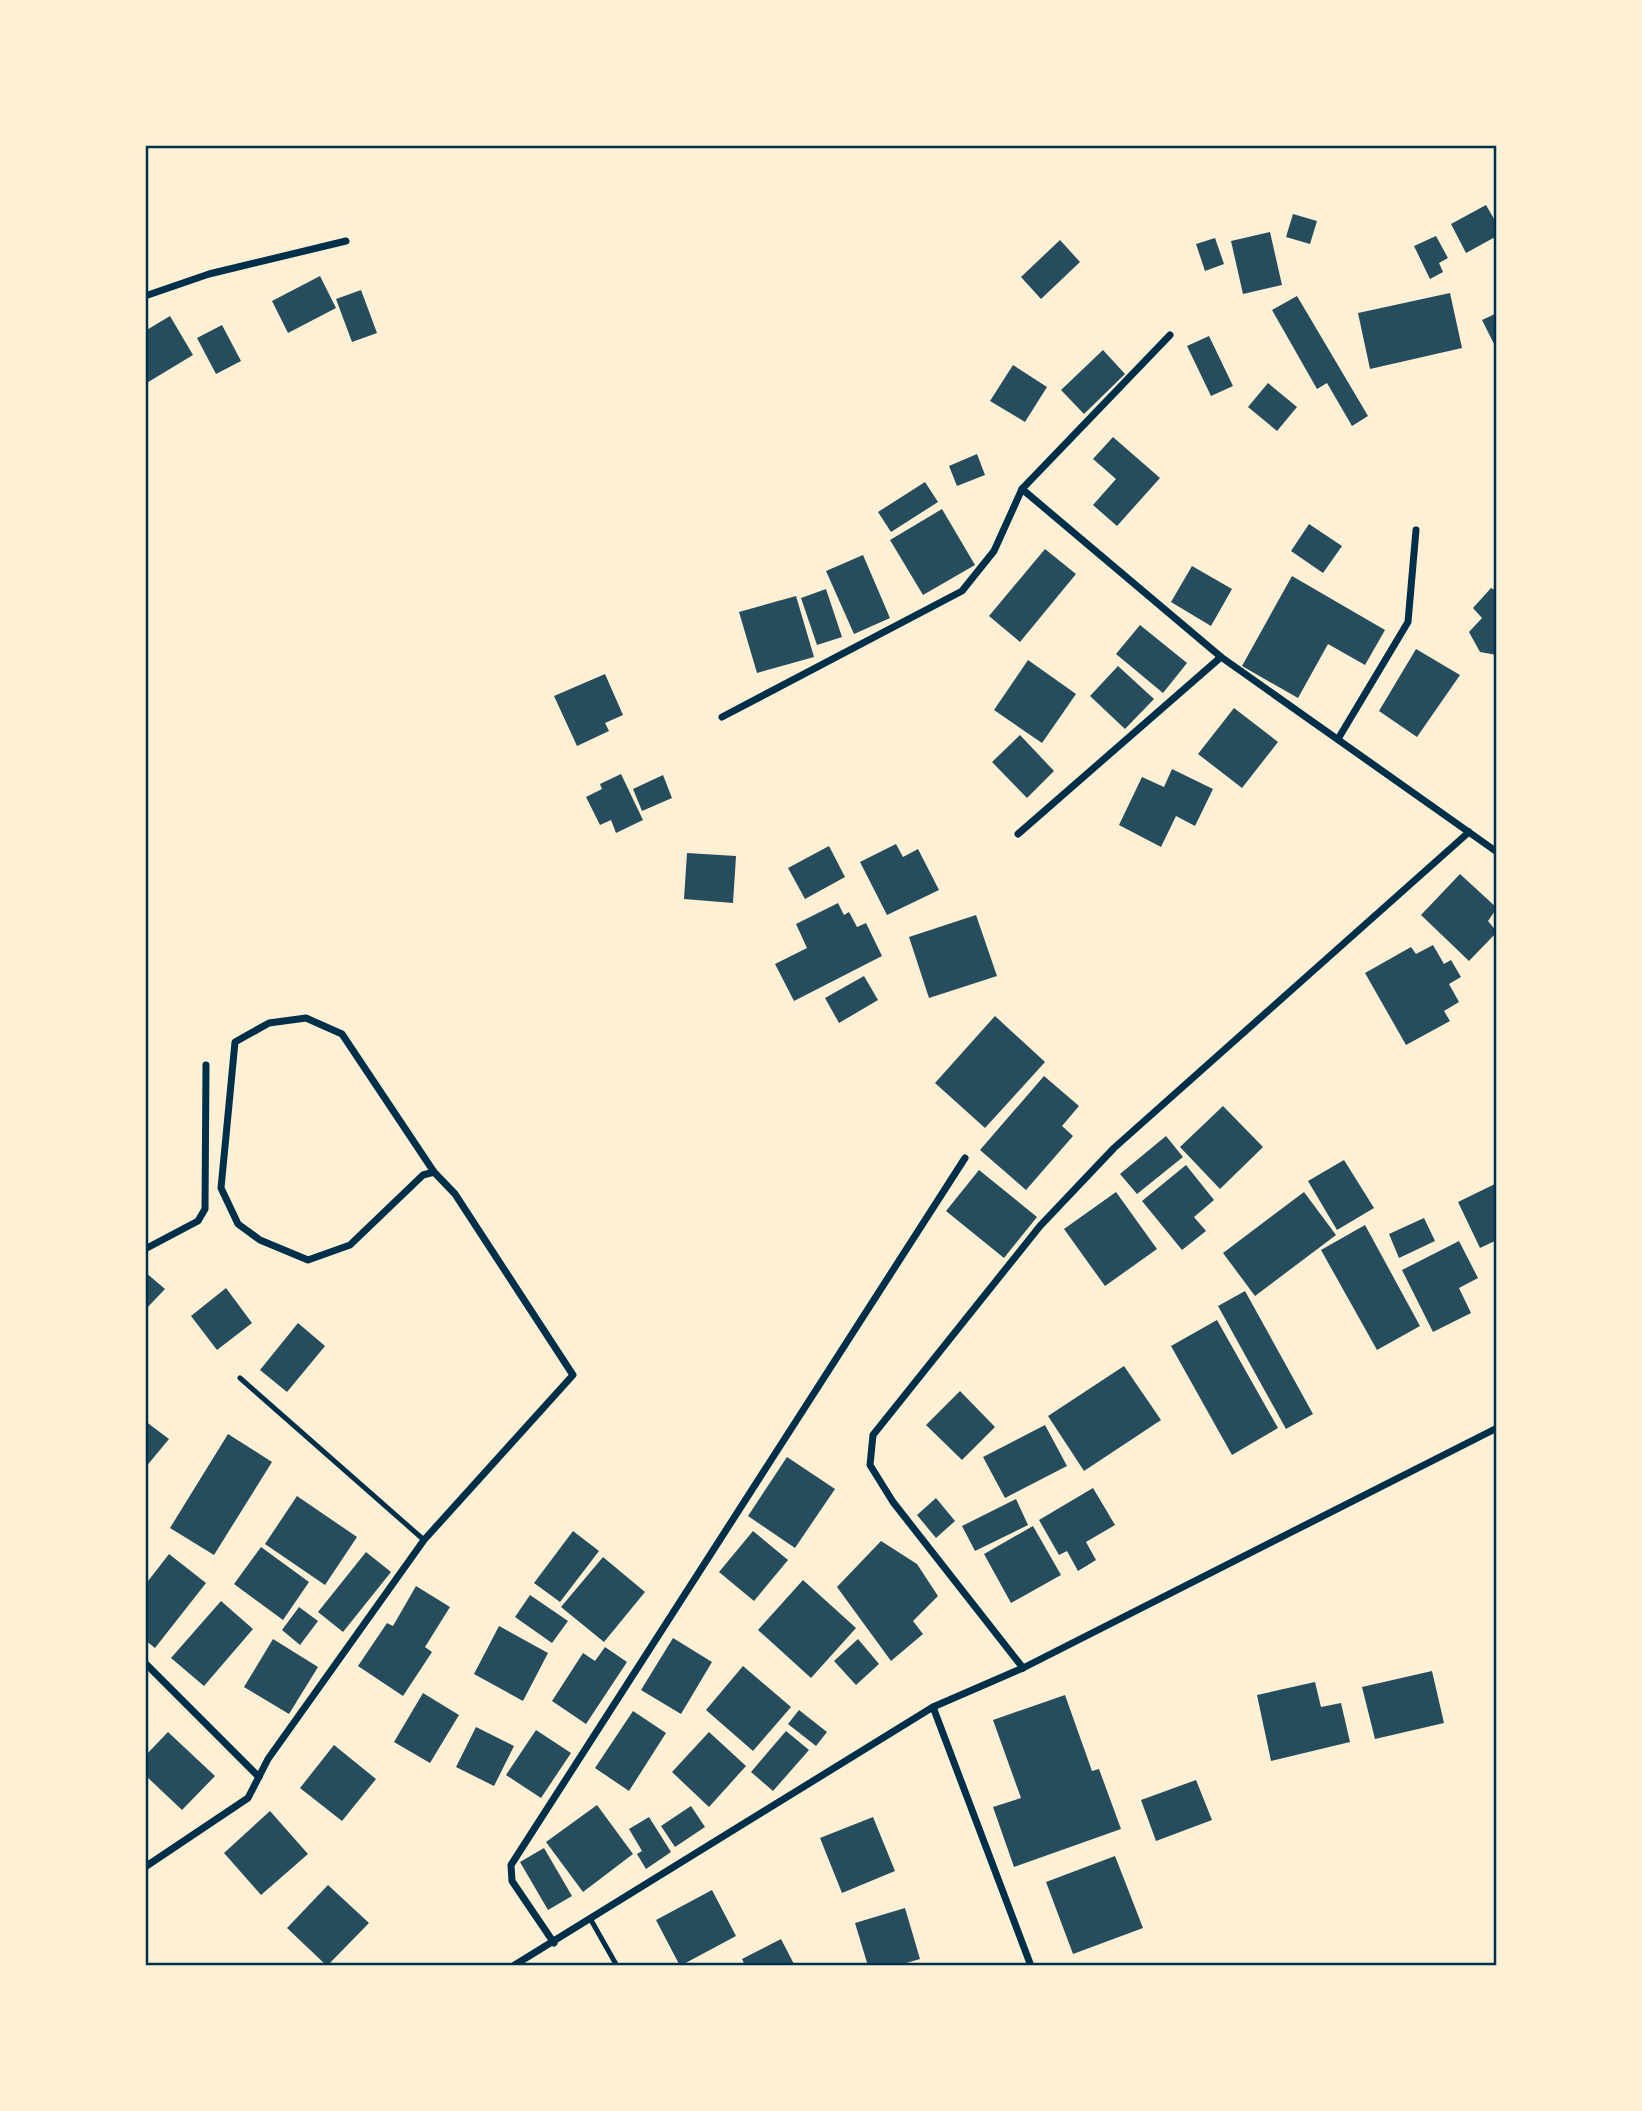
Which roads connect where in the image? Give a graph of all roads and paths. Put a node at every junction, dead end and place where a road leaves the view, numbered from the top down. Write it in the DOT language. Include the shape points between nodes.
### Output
graph roads {
  1 [pos="346,241"];
  2 [pos="145,296"];
  3 [pos="1170,335"];
  4 [pos="1022,489"];
  5 [pos="1416,530"];
  6 [pos="1221,657"];
  7 [pos="722,717"];
  8 [pos="1338,739"];
  9 [pos="1469,832"];
  10 [pos="1018,834"];
  11 [pos="1497,852"];
  12 [pos="206,1065"];
  13 [pos="965,1158"];
  14 [pos="434,1172"];
  15 [pos="145,1249"];
  16 [pos="240,1378"];
  17 [pos="1497,1428"];
  18 [pos="424,1540"];
  19 [pos="145,1663"];
  20 [pos="1023,1668"];
  21 [pos="933,1707"];
  22 [pos="259,1777"];
  23 [pos="145,1867"];
  24 [pos="591,1920"];
  25 [pos="554,1943"];
  26 [pos="513,1966"];
  27 [pos="617,1966"];
  28 [pos="1031,1966"];
  1 -- 2 [label="street" via="209,274"];
  3 -- 4 [label="street"];
  4 -- 6 [label="street"];
  4 -- 7 [label="street" via="994,551 962,591"];
  5 -- 8 [label="street" via="1408,622"];
  6 -- 8 [label="street"];
  6 -- 10 [label="street"];
  8 -- 9 [label="street"];
  9 -- 11 [label="street"];
  9 -- 20 [label="street" via="1114,1148 1040,1226 873,1435 870,1465 893,1502"];
  12 -- 15 [label="street" via="205,1209 198,1221"];
  13 -- 25 [label="street" via="511,1865 512,1881"];
  14 -- 14 [label="street" via="342,1034 306,1018 269,1023 235,1042 221,1188 238,1224 260,1240 308,1260 350,1245 423,1175"];
  14 -- 18 [label="street" via="455,1194 573,1375"];
  16 -- 18 [label="lane"];
  17 -- 20 [label="street"];
  18 -- 22 [label="street"];
  19 -- 22 [label="street"];
  20 -- 21 [label="street"];
  21 -- 24 [label="street"];
  21 -- 28 [label="street"];
  22 -- 23 [label="street" via="248,1798"];
  24 -- 25 [label="street"];
  24 -- 27 [label="lane"];
  25 -- 26 [label="street"];
}
